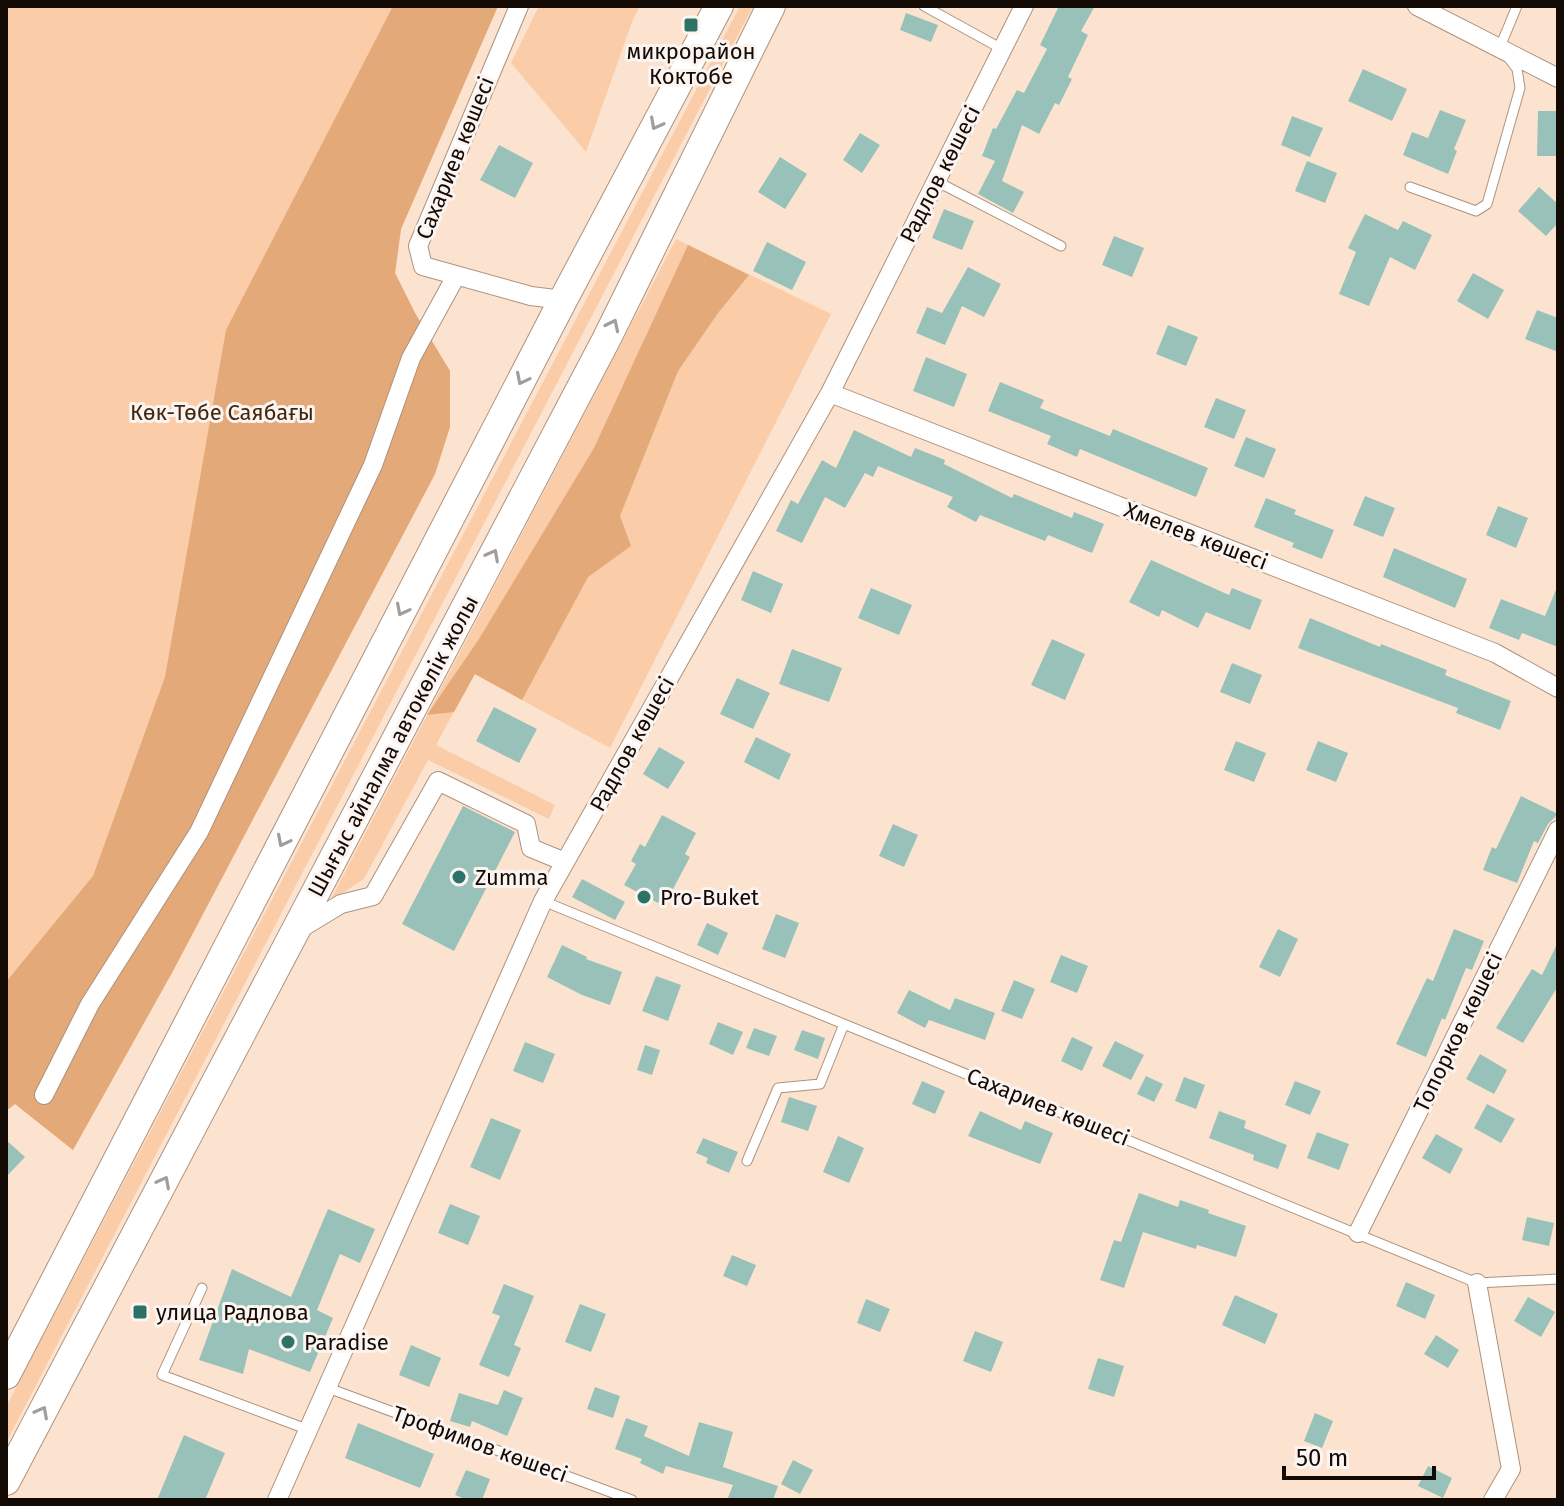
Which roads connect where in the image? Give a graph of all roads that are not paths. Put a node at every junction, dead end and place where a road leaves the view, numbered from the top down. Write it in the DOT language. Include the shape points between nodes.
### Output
graph roads {
  1 [pos="519,6"];
  2 [pos="719,6"];
  3 [pos="771,6"];
  4 [pos="924,6"];
  5 [pos="1024,6"];
  6 [pos="1417,6"];
  7 [pos="1517,6"];
  8 [pos="1500,47"];
  9 [pos="1002,49"];
  10 [pos="1558,78"];
  11 [pos="936,181"];
  12 [pos="1410,187"];
  13 [pos="1061,246"];
  14 [pos="456,276"];
  15 [pos="563,300"];
  16 [pos="830,393"];
  17 [pos="1558,688"];
  18 [pos="1558,830"];
  19 [pos="565,862"];
  20 [pos="543,901"];
  21 [pos="296,931"];
  22 [pos="844,1024"];
  23 [pos="44,1095"];
  24 [pos="747,1161"];
  25 [pos="1358,1233"];
  26 [pos="1558,1279"];
  27 [pos="1477,1283"];
  28 [pos="202,1288"];
  29 [pos="6,1375"];
  30 [pos="328,1388"];
  31 [pos="309,1430"];
  32 [pos="6,1481"];
  33 [pos="277,1500"];
  34 [pos="632,1500"];
  35 [pos="1493,1500"];
  1 -- 14 [label="street, Сахариев көшесі" via="418,246 423,266"];
  2 -- 15 [label="main road, one-way"];
  21 -- 3 [label="main road, Шығыс айналма автокөлік жолы, one-way" via="606,340"];
  4 -- 9 [label="lane"];
  5 -- 9 [label="street, Радлов көшесі"];
  6 -- 8 [label="street"];
  7 -- 8 [label="lane"];
  8 -- 10 [label="street"];
  8 -- 12 [label="lane" via="1517,69 1520,88 1487,204 1476,211"];
  9 -- 11 [label="street, Радлов көшесі"];
  11 -- 13 [label="lane"];
  11 -- 16 [label="street, Радлов көшесі"];
  14 -- 15 [label="street, Сахариев көшесі"];
  14 -- 23 [label="street" via="411,358 373,465 199,832 90,1004"];
  15 -- 29 [label="main road, one-way"];
  16 -- 17 [label="street, Хмелев көшесі" via="1495,653"];
  16 -- 19 [label="street, Радлов көшесі"];
  18 -- 25 [label="street, Топорков көшесі"];
  19 -- 20 [label="street, Радлов көшесі"];
  19 -- 21 [label="street" via="531,848 526,824 438,781 373,896 341,904"];
  20 -- 22 [label="lane, Сахариев көшесі"];
  20 -- 30 [label="street, Радлов көшесі"];
  32 -- 21 [label="main road, Шығыс айналма автокөлік жолы, one-way"];
  22 -- 24 [label="lane" via="820,1084 778,1088"];
  22 -- 25 [label="lane, Сахариев көшесі"];
  25 -- 27 [label="lane, Сахариев көшесі"];
  26 -- 27 [label="lane, Сахариев көшесі"];
  27 -- 35 [label="street" via="1511,1469"];
  28 -- 31 [label="lane" via="162,1375"];
  30 -- 31 [label="street, Радлов көшесі"];
  30 -- 34 [label="lane, Трофимов көшесі"];
  31 -- 33 [label="street, Радлов көшесі"];
}
